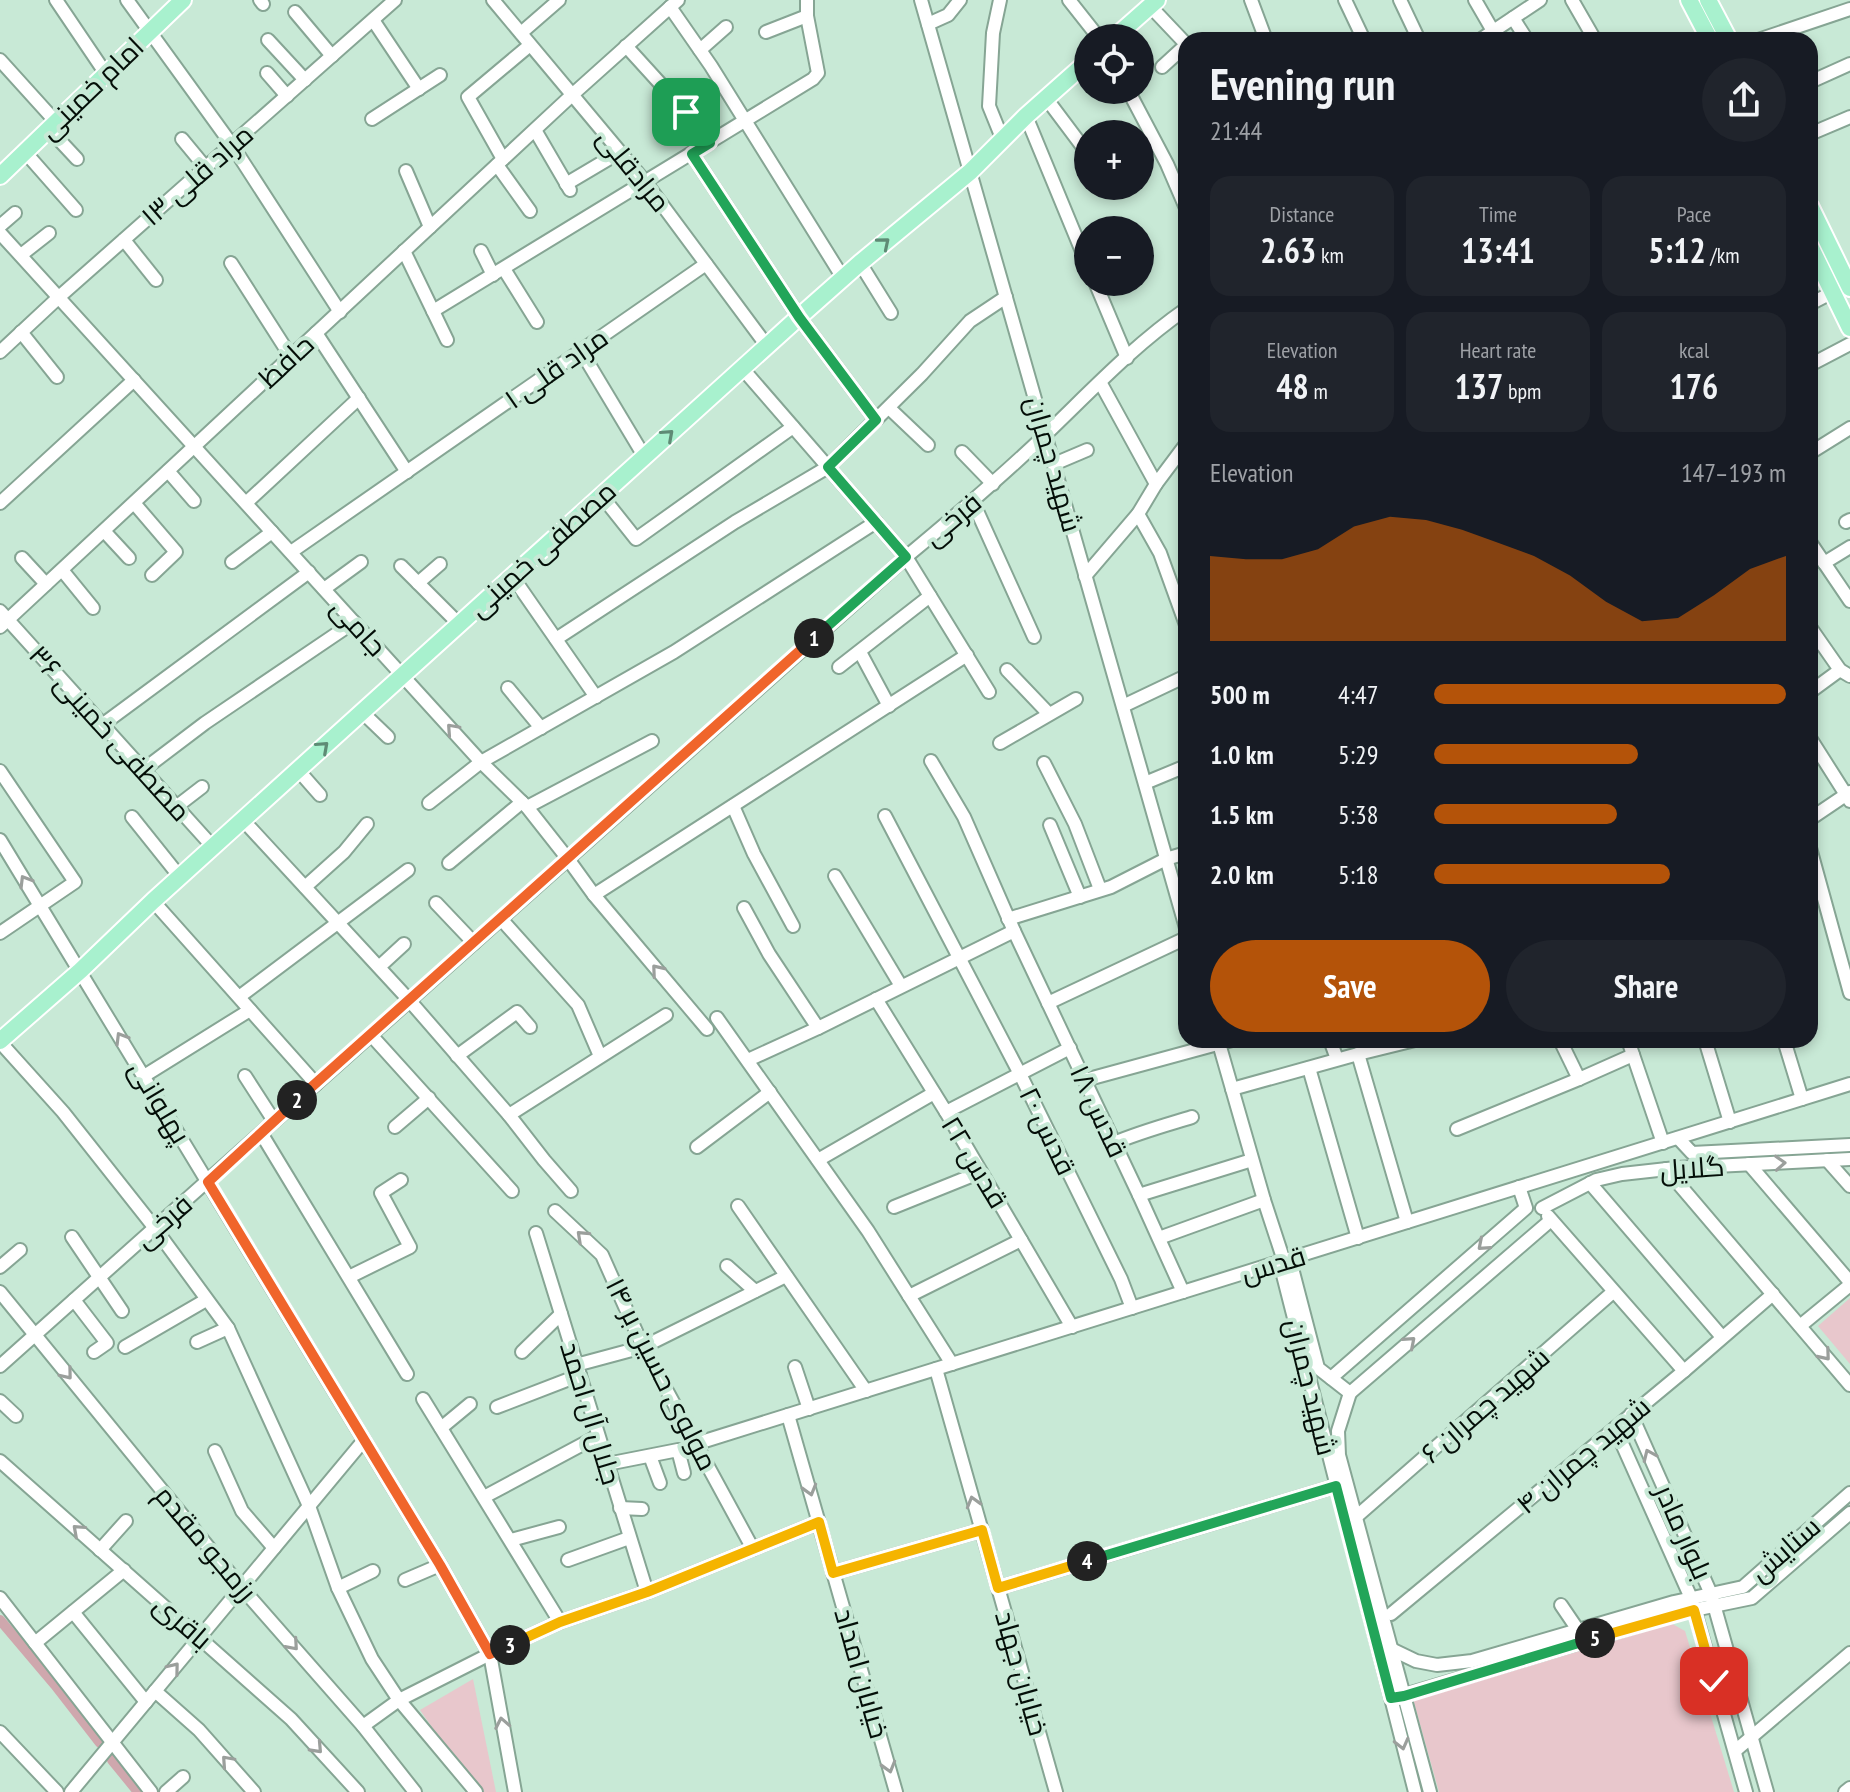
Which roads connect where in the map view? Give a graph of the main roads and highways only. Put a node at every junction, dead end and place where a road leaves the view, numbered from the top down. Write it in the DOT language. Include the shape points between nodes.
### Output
graph roads {
  1 [pos="183,0"];
  2 [pos="1689,0"];
  3 [pos="1708,0"];
  4 [pos="1154,3"];
  5 [pos="1130,24"];
  6 [pos="1706,32"];
  7 [pos="1725,32"];
  8 [pos="1074,73"];
  9 [pos="0,176"];
  10 [pos="1818,222"];
  11 [pos="1818,262"];
  12 [pos="1850,288"];
  13 [pos="1850,328"];
  14 [pos="0,1042"];
  1 -- 9 [label="main road, امام خمینی"];
  2 -- 6 [label="main road"];
  3 -- 7 [label="main road"];
  4 -- 5 [label="main road"];
  14 -- 8 [label="main road, مصطفی خمینی, one-way"];
  10 -- 12 [label="main road"];
  11 -- 13 [label="main road"];
}
